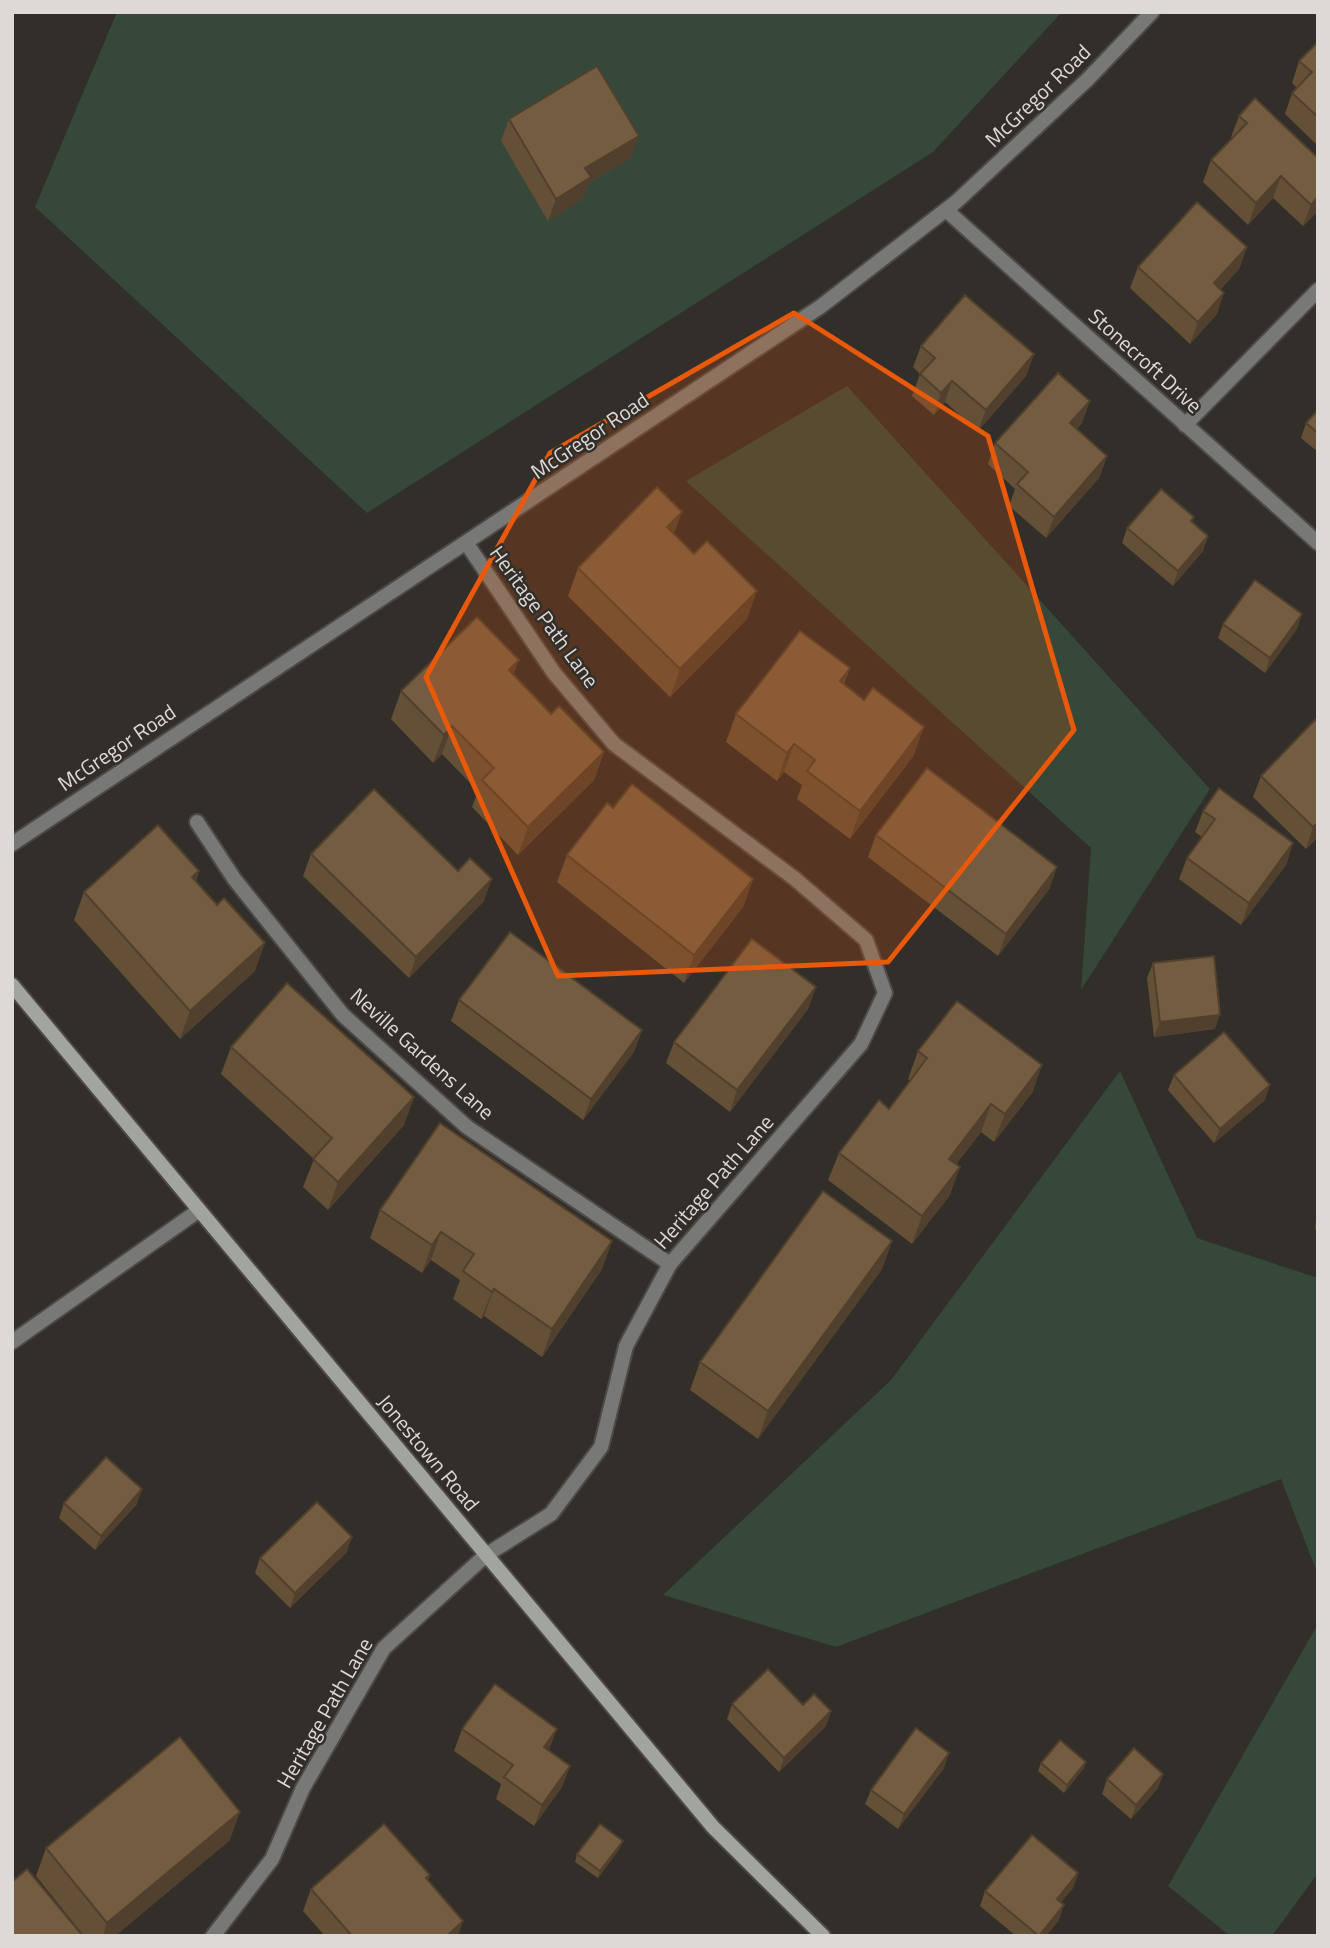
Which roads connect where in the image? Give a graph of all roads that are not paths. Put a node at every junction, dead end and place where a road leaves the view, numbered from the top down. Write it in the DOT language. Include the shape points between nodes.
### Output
graph roads {
  1 [pos="1152,12"];
  2 [pos="946,210"];
  3 [pos="1318,290"];
  4 [pos="1185,425"];
  5 [pos="1318,543"];
  6 [pos="467,544"];
  7 [pos="197,822"];
  8 [pos="12,844"];
  9 [pos="12,985"];
  10 [pos="198,1211"];
  11 [pos="670,1264"];
  12 [pos="12,1342"];
  13 [pos="486,1555"];
  14 [pos="214,1935"];
  15 [pos="823,1936"];
  1 -- 2 [label="street, McGregor Road" via="1087,80"];
  2 -- 4 [label="street, Stonecroft Drive"];
  2 -- 6 [label="street, McGregor Road" via="764,347"];
  3 -- 4 [label="street"];
  4 -- 5 [label="street, Stonecroft Drive"];
  6 -- 8 [label="street, McGregor Road"];
  6 -- 11 [label="street, Heritage Path Lane" via="554,673 614,744 794,878 866,940 885,993 861,1044"];
  7 -- 11 [label="street, Neville Gardens Lane" via="235,880 343,1015 467,1127"];
  9 -- 10 [label="main road, Jonestown Road"];
  10 -- 12 [label="street"];
  10 -- 13 [label="main road, Jonestown Road"];
  11 -- 13 [label="street, Heritage Path Lane" via="626,1346 601,1447 551,1514"];
  13 -- 14 [label="street, Heritage Path Lane" via="384,1648 303,1788 272,1859"];
  13 -- 15 [label="main road, Jonestown Road" via="713,1827"];
}
